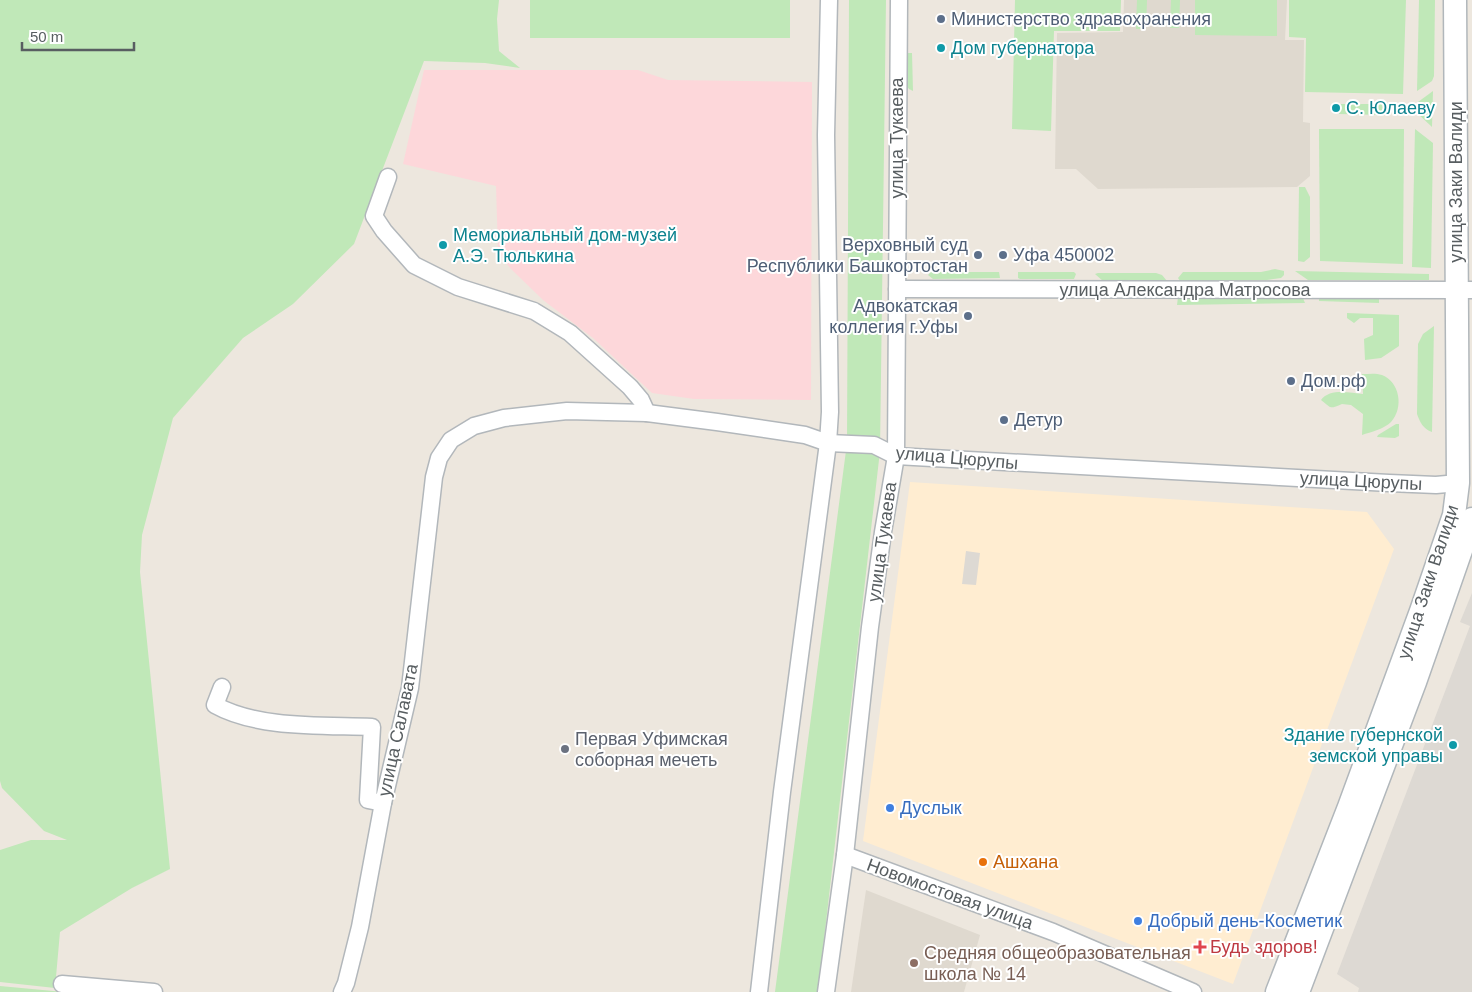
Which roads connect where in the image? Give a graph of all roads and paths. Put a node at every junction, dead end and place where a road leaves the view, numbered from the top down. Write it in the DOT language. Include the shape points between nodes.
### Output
graph roads {
  1 [pos="829,0"];
  2 [pos="899,0"];
  3 [pos="1455,0"];
  4 [pos="388,177"];
  5 [pos="897,289"];
  6 [pos="1464,290"];
  7 [pos="647,413"];
  8 [pos="451,440"];
  9 [pos="828,443"];
  10 [pos="896,456"];
  11 [pos="1465,483"];
  12 [pos="1472,519"];
  13 [pos="222,687"];
  14 [pos="383,804"];
  15 [pos="845,855"];
  16 [pos="62,984"];
  17 [pos="154,992"];
  18 [pos="342,992"];
  19 [pos="758,992"];
  20 [pos="826,992"];
  21 [pos="1194,992"];
  22 [pos="1277,992"];
  23 [pos="1298,992"];
  1 -- 9 [label="street" via="826,135"];
  2 -- 5 [label="street, улица Тукаева"];
  3 -- 6 [label="main road, улица Заки Валиди"];
  4 -- 7 [label="street" via="374,216 414,265 458,287 534,311 551,320 630,387"];
  5 -- 6 [label="street, улица Александра Матросова"];
  5 -- 10 [label="street, улица Тукаева"];
  6 -- 11 [label="main road, улица Заки Валиди"];
  7 -- 8 [label="street, улица Цюрупы" via="568,411 504,418 474,426"];
  7 -- 9 [label="street, улица Цюрупы" via="805,435"];
  8 -- 14 [label="street, улица Салавата" via="439,458 434,477 410,688"];
  9 -- 10 [label="street, улица Цюрупы" via="874,445"];
  9 -- 19 [label="street"];
  10 -- 11 [label="street, улица Цюрупы" via="1436,485"];
  10 -- 15 [label="street, улица Тукаева" via="870,628"];
  11 -- 22 [label="main road, улица Заки Валиди" via="1350,807"];
  12 -- 23 [label="main road, улица Заки Валиди" via="1415,682"];
  13 -- 14 [label="street" via="216,705 229,712 282,724 372,727 368,800"];
  14 -- 18 [label="street, улица Салавата" via="360,927"];
  15 -- 20 [label="street, улица Тукаева"];
  15 -- 21 [label="street, Новомостовая улица" via="1053,932"];
  16 -- 17 [label="street"];
}
